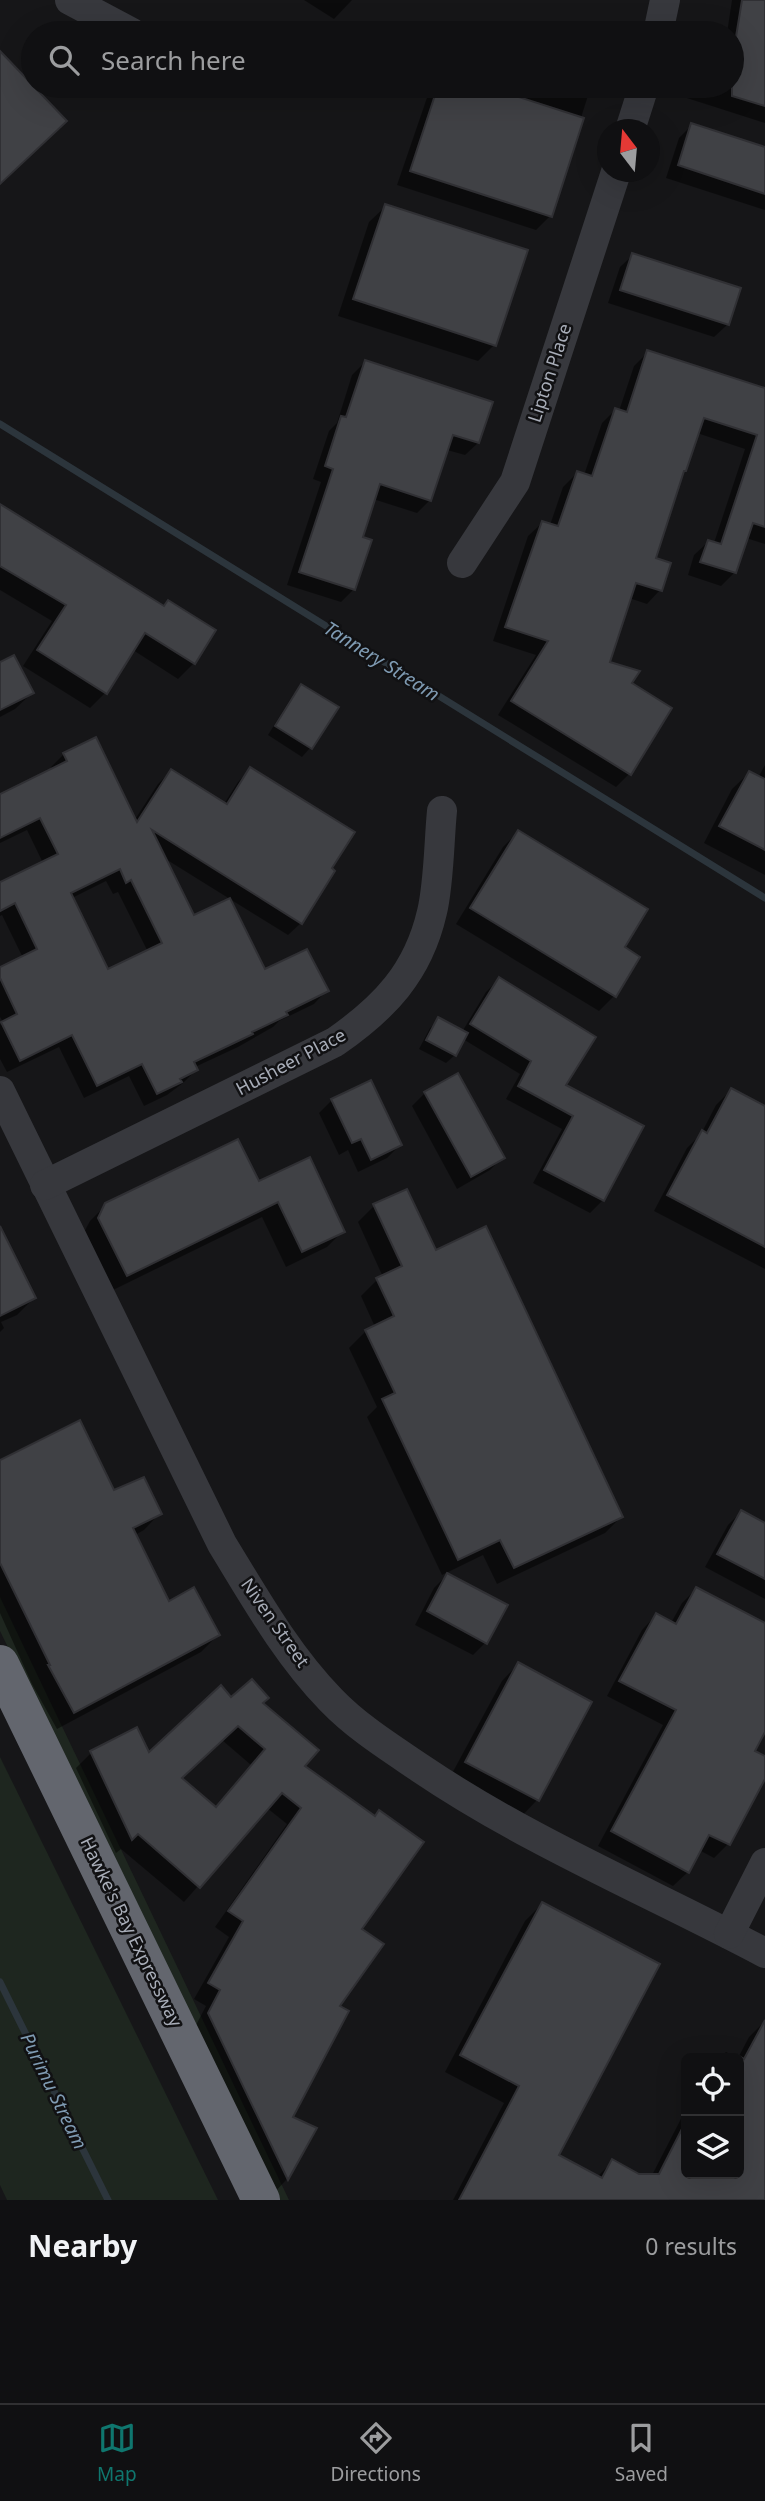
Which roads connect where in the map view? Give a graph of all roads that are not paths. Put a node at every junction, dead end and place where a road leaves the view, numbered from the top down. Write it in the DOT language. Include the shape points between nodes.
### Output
graph roads {
  1 [pos="70,0"];
  2 [pos="664,0"];
  3 [pos="109,21"];
  4 [pos="660,21"];
  5 [pos="640,98"];
  6 [pos="634,119"];
  7 [pos="613,182"];
  8 [pos="462,563"];
  9 [pos="442,811"];
  10 [pos="0,1091"];
  11 [pos="45,1185"];
  12 [pos="0,1664"];
  13 [pos="0,1706"];
  14 [pos="765,1863"];
  15 [pos="729,1934"];
  16 [pos="765,1953"];
  17 [pos="240,2200"];
  18 [pos="261,2200"];
  1 -- 3 [label="street"];
  2 -- 4 [label="street"];
  5 -- 6 [label="street"];
  7 -- 8 [label="street, Lipton Place" via="515,482"];
  9 -- 11 [label="street, Husheer Place" via="432,912 416,958 399,986 368,1019 335,1042"];
  10 -- 11 [label="street, Niven Street"];
  11 -- 15 [label="street, Niven Street" via="222,1544 263,1611 332,1700 373,1736 473,1803"];
  12 -- 18 [label="highway, Hawke's Bay Expressway"];
  13 -- 17 [label="highway, Hawke's Bay Expressway"];
  14 -- 15 [label="street"];
  15 -- 16 [label="street, Niven Street"];
}
